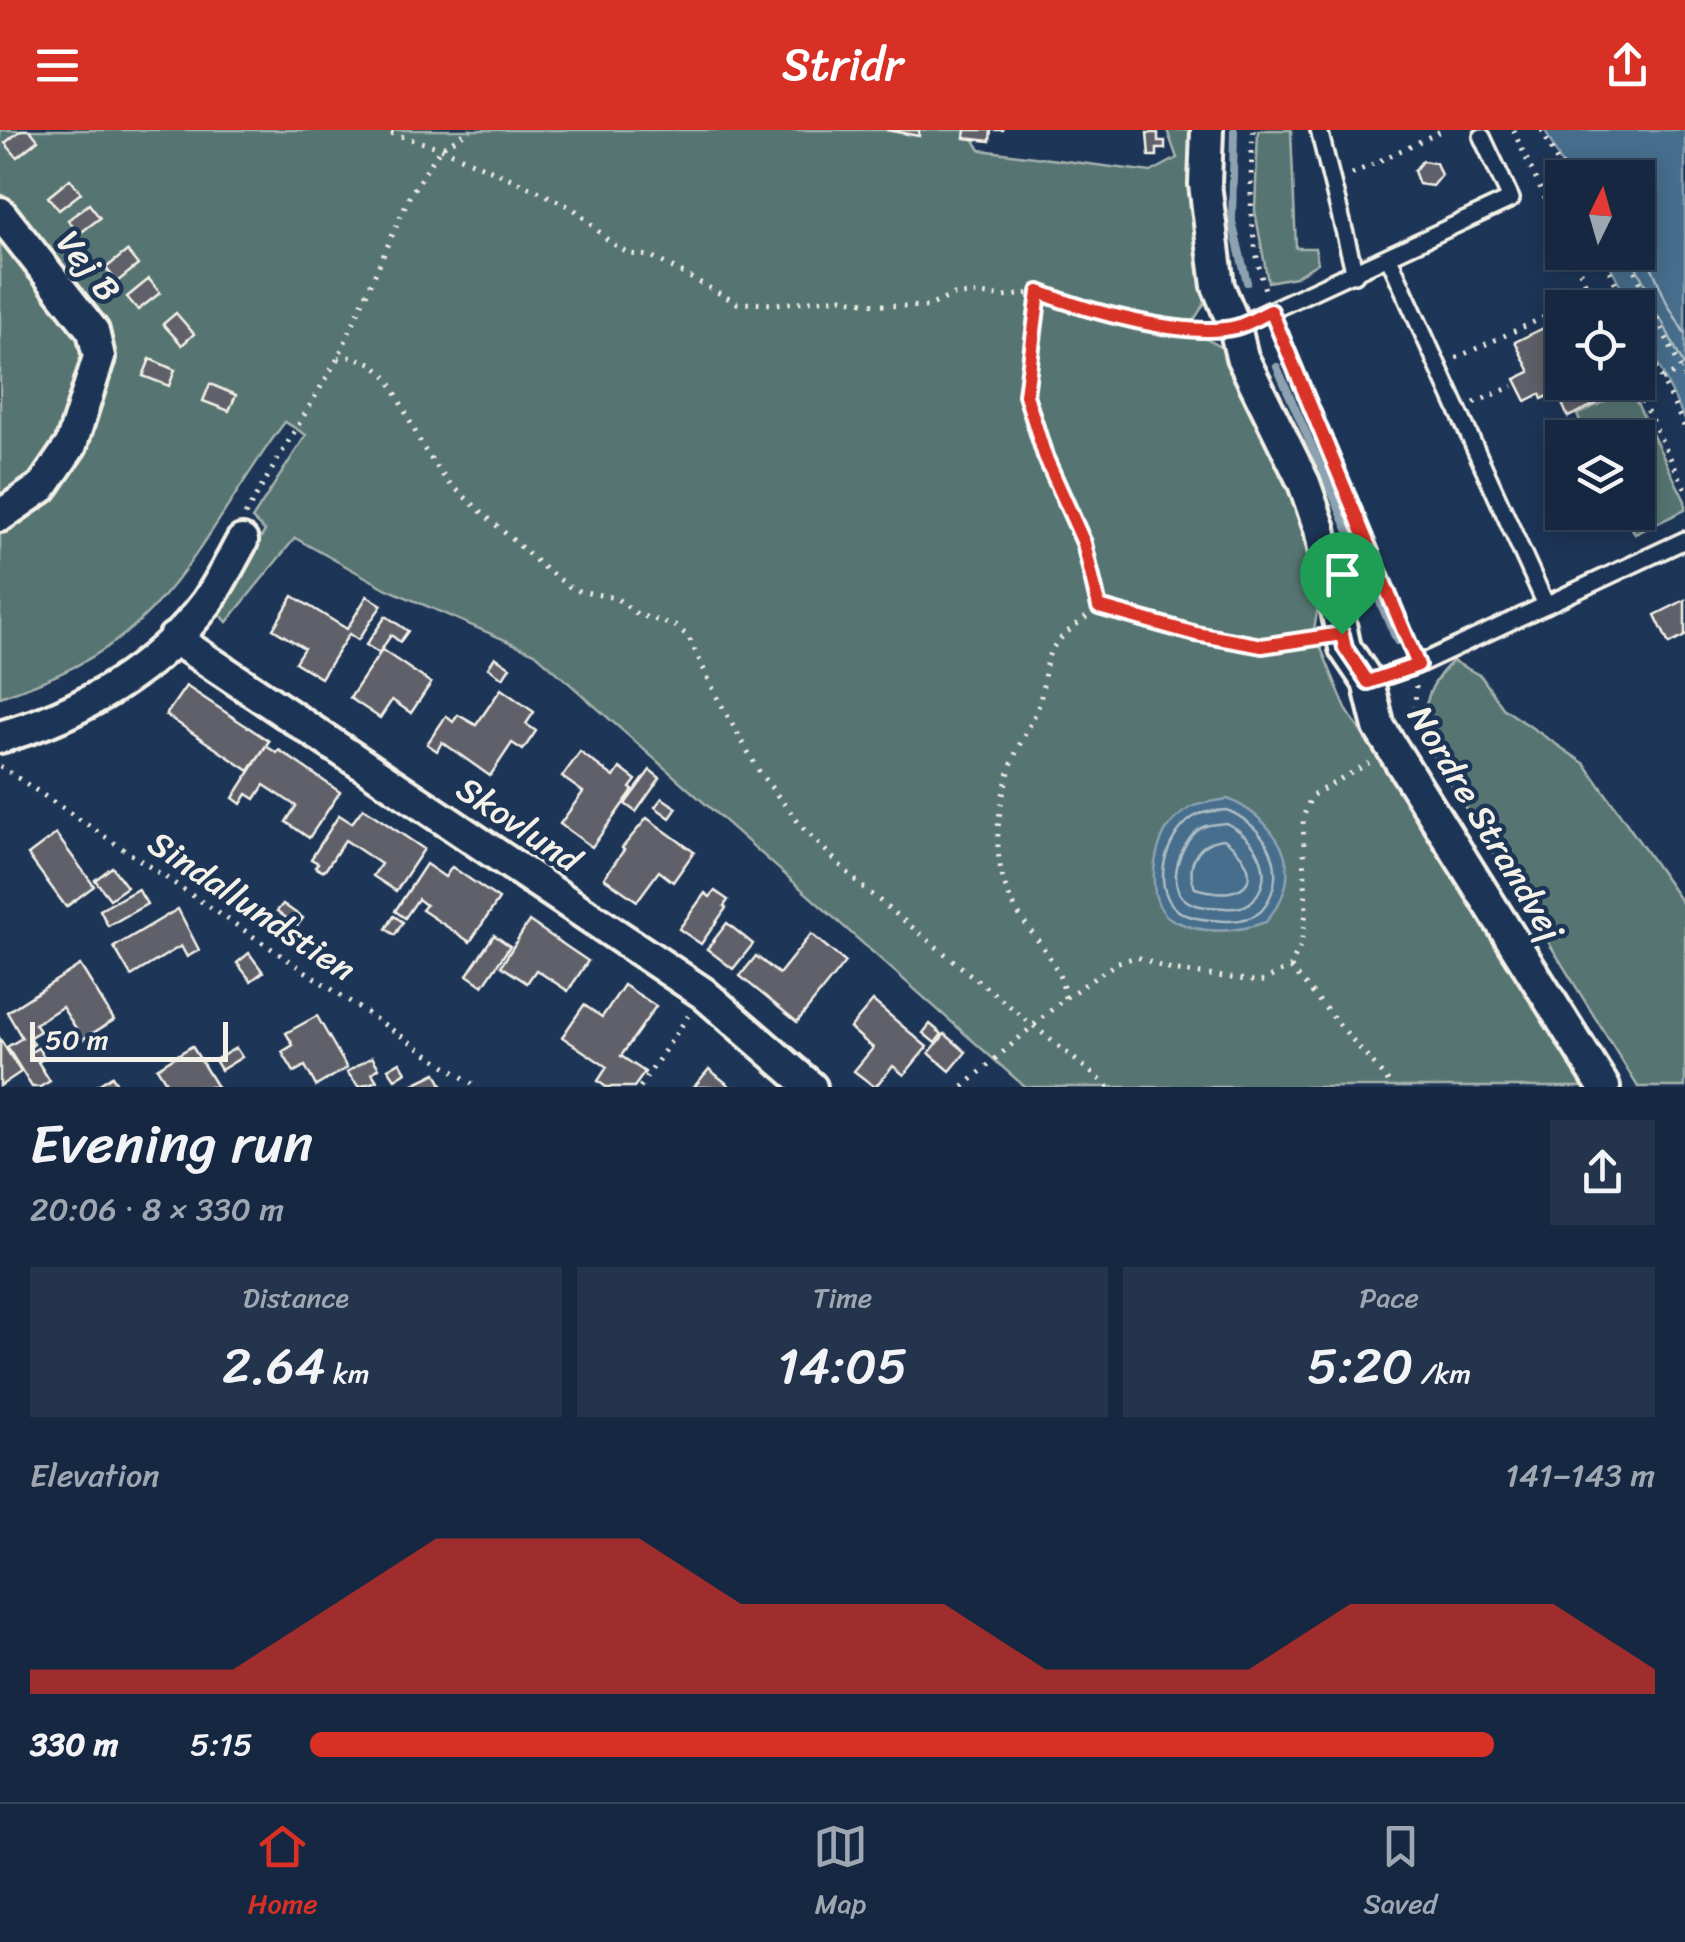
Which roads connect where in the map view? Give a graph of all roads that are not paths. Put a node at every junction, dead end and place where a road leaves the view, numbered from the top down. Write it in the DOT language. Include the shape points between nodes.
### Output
graph roads {
  1 [pos="1206,130"];
  2 [pos="1319,130"];
  3 [pos="1482,136"];
  4 [pos="0,213"];
  5 [pos="1389,258"];
  6 [pos="1355,274"];
  7 [pos="1235,327"];
  8 [pos="0,516"];
  9 [pos="1685,540"];
  10 [pos="242,541"];
  11 [pos="1546,605"];
  12 [pos="174,638"];
  13 [pos="1368,682"];
  14 [pos="0,737"];
  15 [pos="811,1087"];
  16 [pos="1604,1087"];
  1 -- 7 [label="street, Nordre Strandvej" via="1209,236 1218,286"];
  2 -- 6 [label="lane"];
  3 -- 5 [label="lane" via="1511,199"];
  4 -- 8 [label="street, Vej B" via="93,331 100,357 71,445 42,487"];
  5 -- 6 [label="lane"];
  5 -- 11 [label="lane"];
  6 -- 7 [label="lane"];
  7 -- 13 [label="street, Nordre Strandvej" via="1242,357 1304,483 1345,648"];
  9 -- 11 [label="lane"];
  10 -- 12 [label="street" via="214,591"];
  11 -- 13 [label="lane"];
  12 -- 14 [label="street" via="88,702"];
  12 -- 15 [label="street, Skovlund" via="704,993"];
  13 -- 16 [label="street, Nordre Strandvej" via="1379,727"];
}
